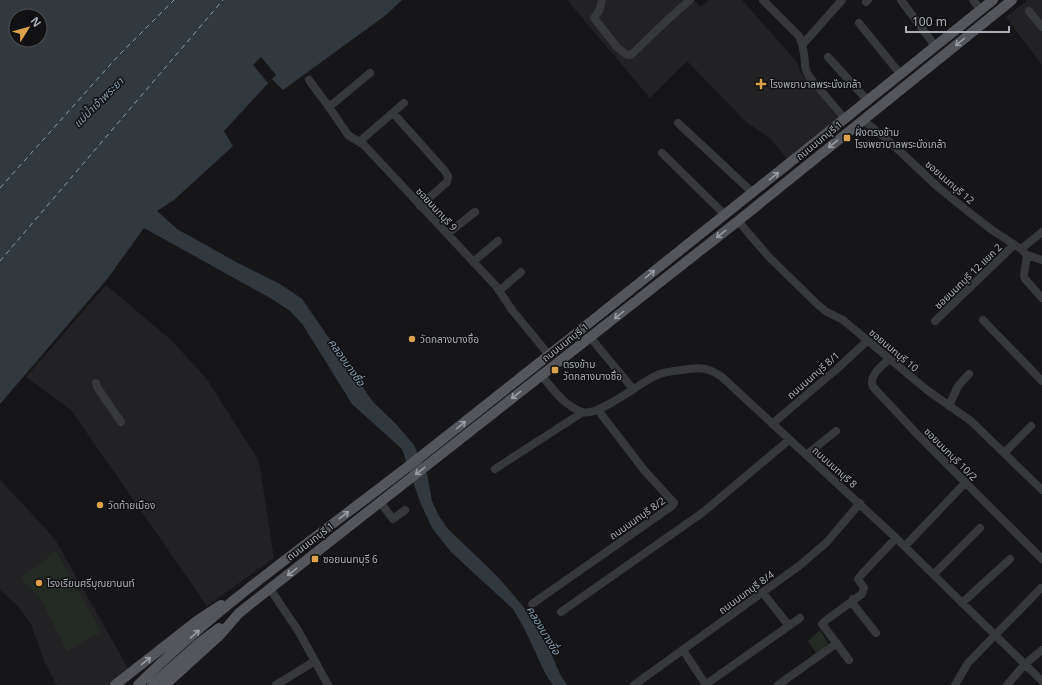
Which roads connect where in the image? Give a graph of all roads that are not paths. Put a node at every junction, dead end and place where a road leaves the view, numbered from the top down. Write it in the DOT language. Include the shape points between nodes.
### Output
graph roads {
  1 [pos="602,0"];
  2 [pos="690,0"];
  3 [pos="763,0"];
  4 [pos="842,0"];
  5 [pos="900,0"];
  6 [pos="973,0"];
  7 [pos="993,0"];
  8 [pos="1012,0"];
  9 [pos="981,10"];
  10 [pos="1028,11"];
  11 [pos="859,23"];
  12 [pos="1042,27"];
  13 [pos="803,44"];
  14 [pos="935,46"];
  15 [pos="828,57"];
  16 [pos="370,73"];
  17 [pos="901,75"];
  18 [pos="309,80"];
  19 [pos="868,101"];
  20 [pos="404,103"];
  21 [pos="329,107"];
  22 [pos="393,113"];
  23 [pos="845,119"];
  24 [pos="863,120"];
  25 [pos="678,123"];
  26 [pos="359,142"];
  27 [pos="662,153"];
  28 [pos="753,193"];
  29 [pos="420,206"];
  30 [pos="475,212"];
  31 [pos="725,215"];
  32 [pos="738,221"];
  33 [pos="1042,232"];
  34 [pos="447,234"];
  35 [pos="498,241"];
  36 [pos="1021,250"];
  37 [pos="1042,260"];
  38 [pos="473,262"];
  39 [pos="521,272"];
  40 [pos="499,291"];
  41 [pos="1042,298"];
  42 [pos="983,320"];
  43 [pos="935,321"];
  44 [pos="590,337"];
  45 [pos="867,341"];
  46 [pos="549,355"];
  47 [pos="889,359"];
  48 [pos="969,374"];
  49 [pos="542,375"];
  50 [pos="1042,382"];
  51 [pos="96,383"];
  52 [pos="633,389"];
  53 [pos="950,406"];
  54 [pos="598,410"];
  55 [pos="583,412"];
  56 [pos="121,422"];
  57 [pos="772,424"];
  58 [pos="1031,426"];
  59 [pos="836,431"];
  60 [pos="789,440"];
  61 [pos="434,453"];
  62 [pos="1004,453"];
  63 [pos="806,455"];
  64 [pos="495,469"];
  65 [pos="399,480"];
  66 [pos="965,483"];
  67 [pos="1041,486"];
  68 [pos="380,502"];
  69 [pos="860,503"];
  70 [pos="405,510"];
  71 [pos="980,528"];
  72 [pos="896,538"];
  73 [pos="905,546"];
  74 [pos="1010,559"];
  75 [pos="1042,559"];
  76 [pos="934,574"];
  77 [pos="258,581"];
  78 [pos="1041,588"];
  79 [pos="270,589"];
  80 [pos="763,593"];
  81 [pos="853,599"];
  82 [pos="962,603"];
  83 [pos="532,604"];
  84 [pos="561,612"];
  85 [pos="239,613"];
  86 [pos="800,618"];
  87 [pos="789,626"];
  88 [pos="876,633"];
  89 [pos="995,634"];
  90 [pos="837,644"];
  91 [pos="683,650"];
  92 [pos="1042,650"];
  93 [pos="849,660"];
  94 [pos="315,661"];
  95 [pos="1026,664"];
  96 [pos="1042,681"];
  97 [pos="145,683"];
  98 [pos="115,685"];
  99 [pos="135,685"];
  100 [pos="165,685"];
  101 [pos="276,685"];
  102 [pos="328,685"];
  103 [pos="634,685"];
  104 [pos="706,685"];
  105 [pos="778,685"];
  106 [pos="955,685"];
  107 [pos="1007,685"];
  1 -- 2 [label="street" via="594,18 617,47 627,55 631,55"];
  3 -- 13 [label="street" via="799,36"];
  4 -- 13 [label="street"];
  5 -- 14 [label="street"];
  6 -- 9 [label="street"];
  7 -- 9 [label="main road, ถนนนนทบุรี 1"];
  8 -- 24 [label="main road, ถนนนนทบุรี 1, one-way"];
  9 -- 14 [label="main road, ถนนนนทบุรี 1"];
  10 -- 12 [label="street"];
  11 -- 17 [label="street"];
  13 -- 23 [label="street" via="804,66 807,72"];
  14 -- 17 [label="main road, ถนนนนทบุรี 1"];
  15 -- 19 [label="street"];
  16 -- 21 [label="street"];
  17 -- 19 [label="main road, ถนนนนทบุรี 1"];
  18 -- 21 [label="street, ซอยนนทบุรี 9"];
  19 -- 23 [label="main road, ถนนนนทบุรี 1"];
  20 -- 22 [label="street"];
  21 -- 26 [label="street, ซอยนนทบุรี 9" via="348,135"];
  22 -- 26 [label="street"];
  22 -- 29 [label="street" via="448,176 447,182"];
  28 -- 23 [label="main road, ถนนนนทบุรี 1, one-way"];
  24 -- 32 [label="main road, ถนนนนทบุรี 1, one-way"];
  24 -- 36 [label="street, ซอยนนทบุรี 12" via="939,188"];
  25 -- 28 [label="street"];
  26 -- 29 [label="street, ซอยนนทบุรี 9"];
  27 -- 31 [label="street"];
  28 -- 31 [label="main road, ถนนนนทบุรี 1"];
  29 -- 34 [label="street, ซอยนนทบุรี 9"];
  30 -- 34 [label="street"];
  46 -- 31 [label="main road, ถนนนนทบุรี 1, one-way"];
  32 -- 44 [label="main road, ถนนนนทบุรี 1, one-way"];
  32 -- 45 [label="street, ซอยนนทบุรี 10" via="769,257 817,304 843,320"];
  33 -- 36 [label="street, ซอยนนทบุรี 12 แยก 2"];
  34 -- 38 [label="street, ซอยนนทบุรี 9"];
  35 -- 38 [label="street"];
  36 -- 37 [label="street, ซอยนนทบุรี 12"];
  36 -- 41 [label="street" via="1025,279"];
  36 -- 43 [label="street, ซอยนนทบุรี 12 แยก 2"];
  38 -- 40 [label="street, ซอยนนทบุรี 9"];
  39 -- 40 [label="street"];
  40 -- 46 [label="street, ซอยนนทบุรี 9"];
  42 -- 50 [label="street"];
  44 -- 49 [label="main road, ถนนนนทบุรี 1"];
  44 -- 52 [label="street"];
  45 -- 47 [label="street, ซอยนนทบุรี 10"];
  45 -- 57 [label="street, ถนนนนทบุรี 8/1"];
  61 -- 46 [label="main road, ถนนนนทบุรี 1, one-way"];
  47 -- 53 [label="street, ซอยนนทบุรี 10"];
  47 -- 66 [label="street, ซอยนนทบุรี 10/2" via="872,377 872,386"];
  48 -- 53 [label="street" via="958,386"];
  49 -- 55 [label="street" via="567,404"];
  49 -- 61 [label="main road, ถนนนนทบุรี 1, one-way"];
  51 -- 56 [label="street"];
  52 -- 54 [label="street, ถนนนนทบุรี 8"];
  52 -- 57 [label="street, ถนนนนทบุรี 8" via="657,375 695,367 707,369 722,377"];
  53 -- 62 [label="street, ซอยนนทบุรี 10" via="971,421"];
  54 -- 55 [label="street, ถนนนนทบุรี 8" via="586,414"];
  54 -- 83 [label="street, ถนนนนทบุรี 8/2" via="644,470 674,503"];
  55 -- 64 [label="street, ถนนนนทบุรี 8"];
  57 -- 60 [label="street, ถนนนนทบุรี 8"];
  58 -- 62 [label="street"];
  59 -- 63 [label="street"];
  60 -- 63 [label="street, ถนนนนทบุรี 8"];
  60 -- 84 [label="street" via="702,513"];
  61 -- 65 [label="main road, ถนนนนทบุรี 1"];
  62 -- 67 [label="street, ซอยนนทบุรี 10"];
  63 -- 69 [label="street, ถนนนนทบุรี 8"];
  65 -- 68 [label="main road, ถนนนนทบุรี 1"];
  77 -- 65 [label="main road, ถนนนนทบุรี 1, one-way"];
  66 -- 73 [label="street"];
  66 -- 75 [label="street, ซอยนนทบุรี 10/2"];
  68 -- 70 [label="street" via="393,519"];
  68 -- 79 [label="main road, ถนนนนทบุรี 1, one-way"];
  69 -- 72 [label="street, ถนนนนทบุรี 8"];
  69 -- 80 [label="street, ถนนนนทบุรี 8/4" via="827,542"];
  71 -- 76 [label="street"];
  72 -- 73 [label="street, ถนนนนทบุรี 8"];
  72 -- 81 [label="street" via="858,579 864,591"];
  73 -- 76 [label="street, ถนนนนทบุรี 8"];
  74 -- 82 [label="street"];
  76 -- 82 [label="street, ถนนนนทบุรี 8"];
  97 -- 77 [label="main road, ถนนนนทบุรี 1, one-way" via="196,633"];
  98 -- 77 [label="main road, one-way" via="198,620"];
  78 -- 89 [label="street"];
  79 -- 85 [label="main road, ถนนนนทบุรี 1"];
  79 -- 94 [label="street"];
  80 -- 87 [label="street"];
  80 -- 91 [label="street, ถนนนนทบุรี 8/4"];
  81 -- 88 [label="street" via="853,604"];
  81 -- 90 [label="street" via="822,624"];
  82 -- 89 [label="street, ถนนนนทบุรี 8"];
  85 -- 97 [label="main road"];
  85 -- 100 [label="main road, ถนนนนทบุรี 1" via="220,635"];
  86 -- 87 [label="street"];
  87 -- 104 [label="street"];
  89 -- 95 [label="street, ถนนนนทบุรี 8"];
  89 -- 106 [label="street" via="968,663"];
  90 -- 93 [label="street"];
  90 -- 105 [label="street"];
  91 -- 103 [label="street, ถนนนนทบุรี 8/4"];
  91 -- 104 [label="street"];
  92 -- 95 [label="street"];
  94 -- 101 [label="street"];
  94 -- 102 [label="street"];
  95 -- 96 [label="street, ถนนนนทบุรี 8"];
  95 -- 107 [label="street"];
  97 -- 99 [label="main road"];
}
